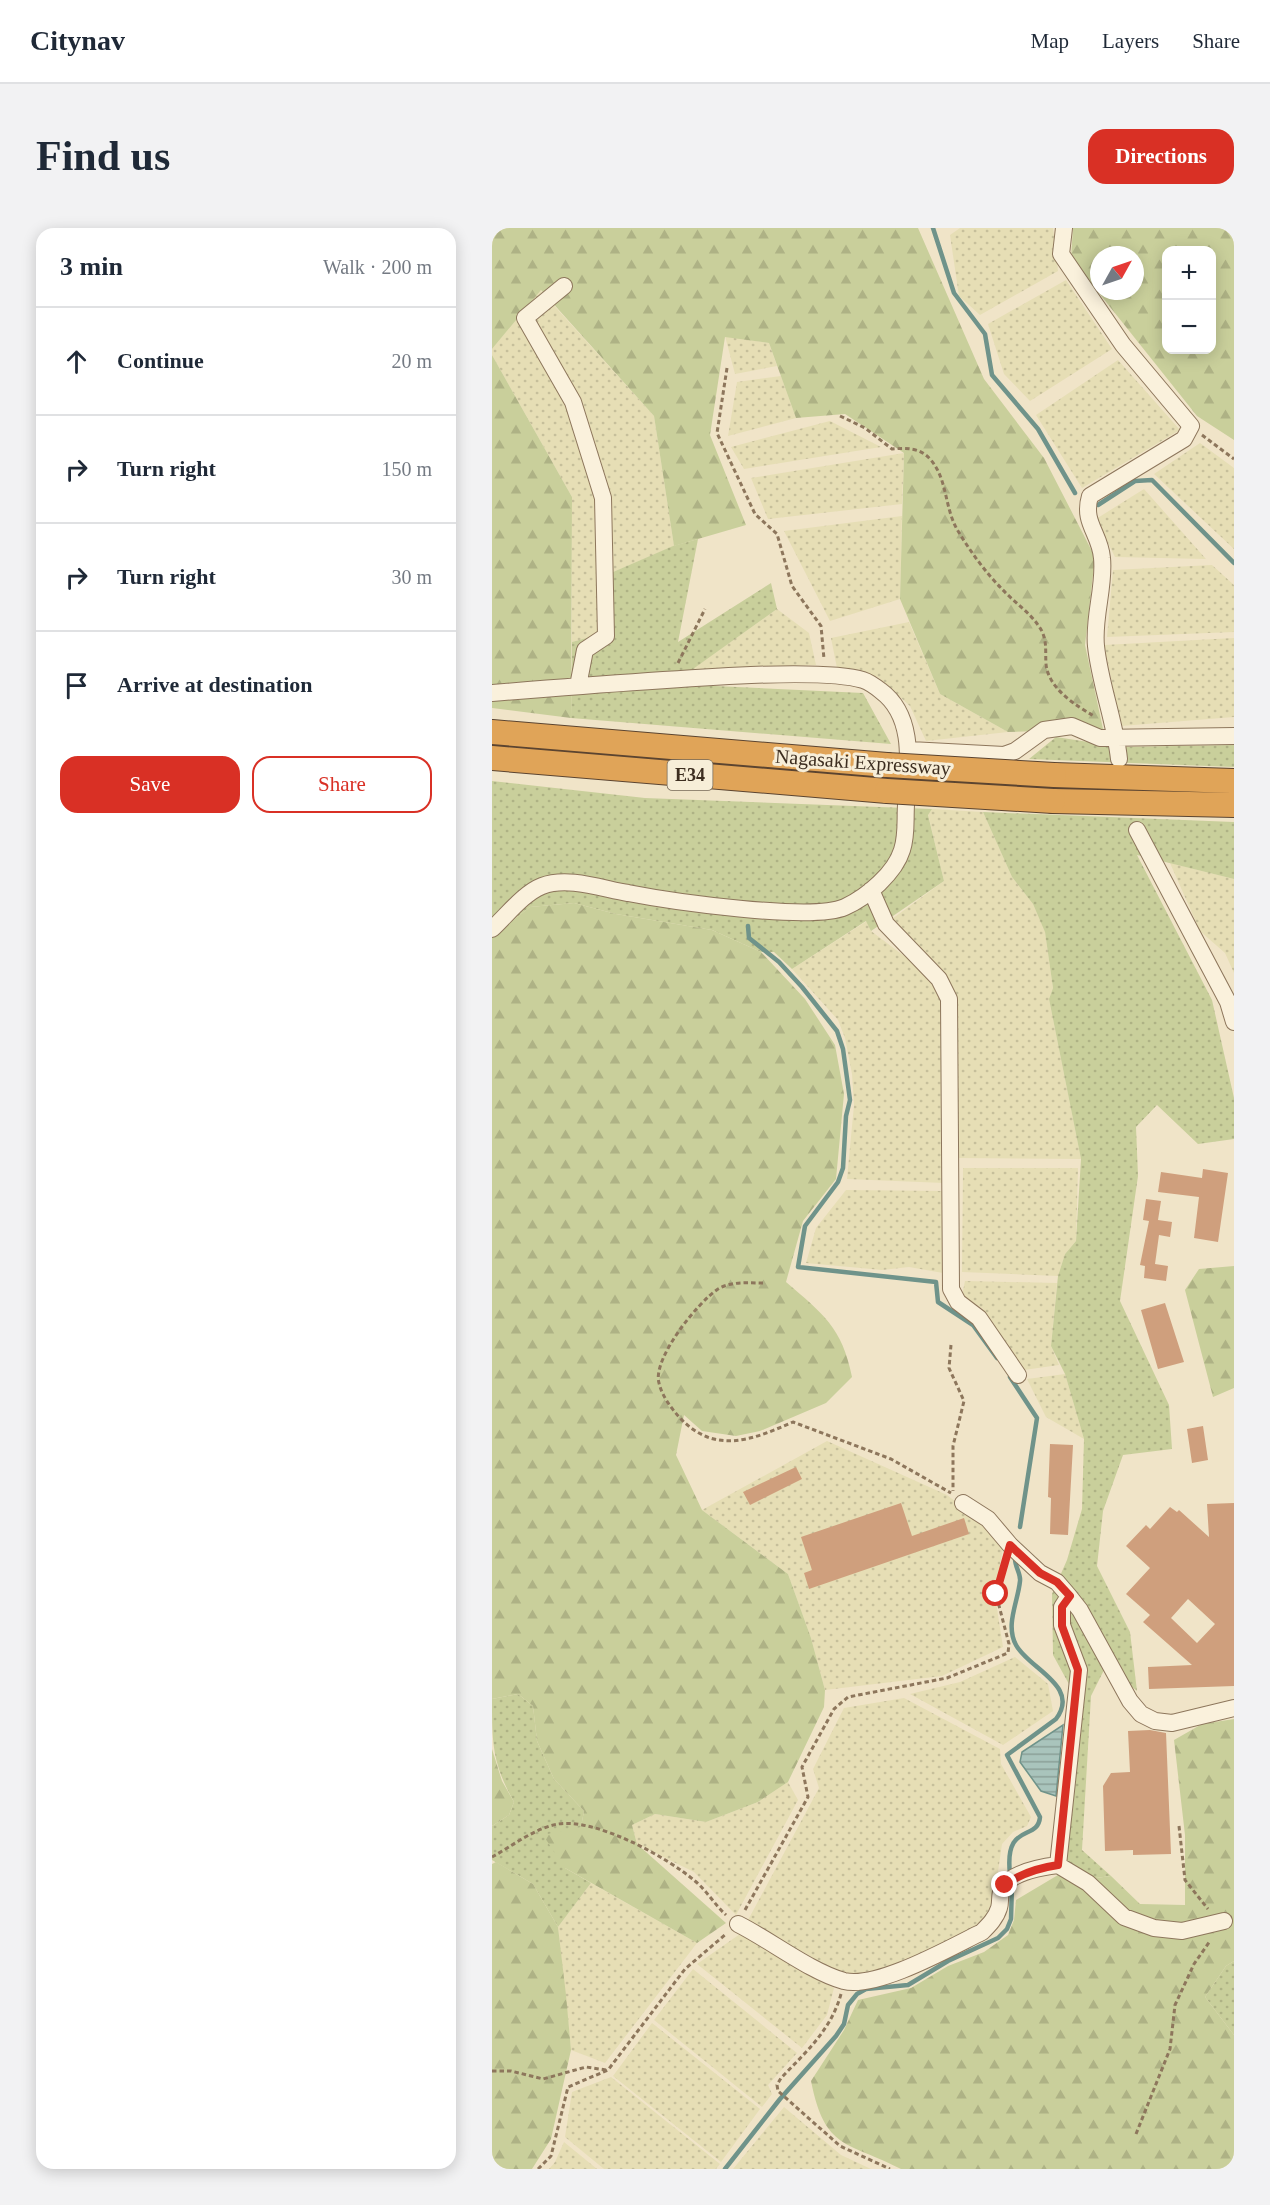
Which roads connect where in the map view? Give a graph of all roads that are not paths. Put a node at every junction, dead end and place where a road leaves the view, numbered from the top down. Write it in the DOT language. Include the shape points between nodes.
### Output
graph roads {
  1 [pos="1064,228"];
  2 [pos="564,286"];
  3 [pos="578,687"];
  4 [pos="492,693"];
  5 [pos="492,732"];
  6 [pos="1234,736"];
  7 [pos="1117,738"];
  8 [pos="910,750"];
  9 [pos="492,758"];
  10 [pos="1119,759"];
  11 [pos="1234,781"];
  12 [pos="1234,805"];
  13 [pos="1137,830"];
  14 [pos="871,890"];
  15 [pos="492,929"];
  16 [pos="1231,1002"];
  17 [pos="1234,1022"];
  18 [pos="1018,1375"];
  19 [pos="958,1499"];
  20 [pos="1070,1596"];
  21 [pos="1234,1708"];
  22 [pos="1058,1865"];
  23 [pos="1224,1921"];
  24 [pos="738,1924"];
  1 -- 7 [label="street" via="1061,254 1124,345 1191,426 1184,440 1090,496 1086,511 1102,557 1096,644 1109,716"];
  2 -- 3 [label="street" via="525,318 573,402 603,498 606,636 585,650"];
  3 -- 4 [label="street"];
  3 -- 8 [label="street" via="670,678 787,674 863,680 883,692 900,717"];
  5 -- 11 [label="highway, Nagasaki Expressway / E34, bridge" via="887,765"];
  6 -- 7 [label="street"];
  7 -- 8 [label="street" via="1100,738 1072,726 1044,730 1004,755"];
  7 -- 10 [label="street"];
  8 -- 14 [label="street" via="902,852"];
  9 -- 12 [label="highway, Nagasaki Expressway / E34, bridge" via="887,791 1053,801"];
  13 -- 16 [label="street"];
  14 -- 15 [label="street" via="845,907 799,912 554,884 542,886 527,896"];
  14 -- 18 [label="street" via="886,924 939,979 949,999 951,1289 958,1302 979,1318"];
  16 -- 17 [label="street"];
  19 -- 20 [label="street" via="988,1519 1010,1545"];
  20 -- 21 [label="street" via="1141,1714 1172,1723"];
  20 -- 22 [label="street" via="1062,1607 1062,1626 1078,1670"];
  22 -- 23 [label="street" via="1089,1883 1124,1917 1154,1928 1182,1931"];
  22 -- 24 [label="street" via="1040,1867 1010,1881 1001,1890 992,1922 982,1932 907,1970 857,1981 827,1974"];
}
